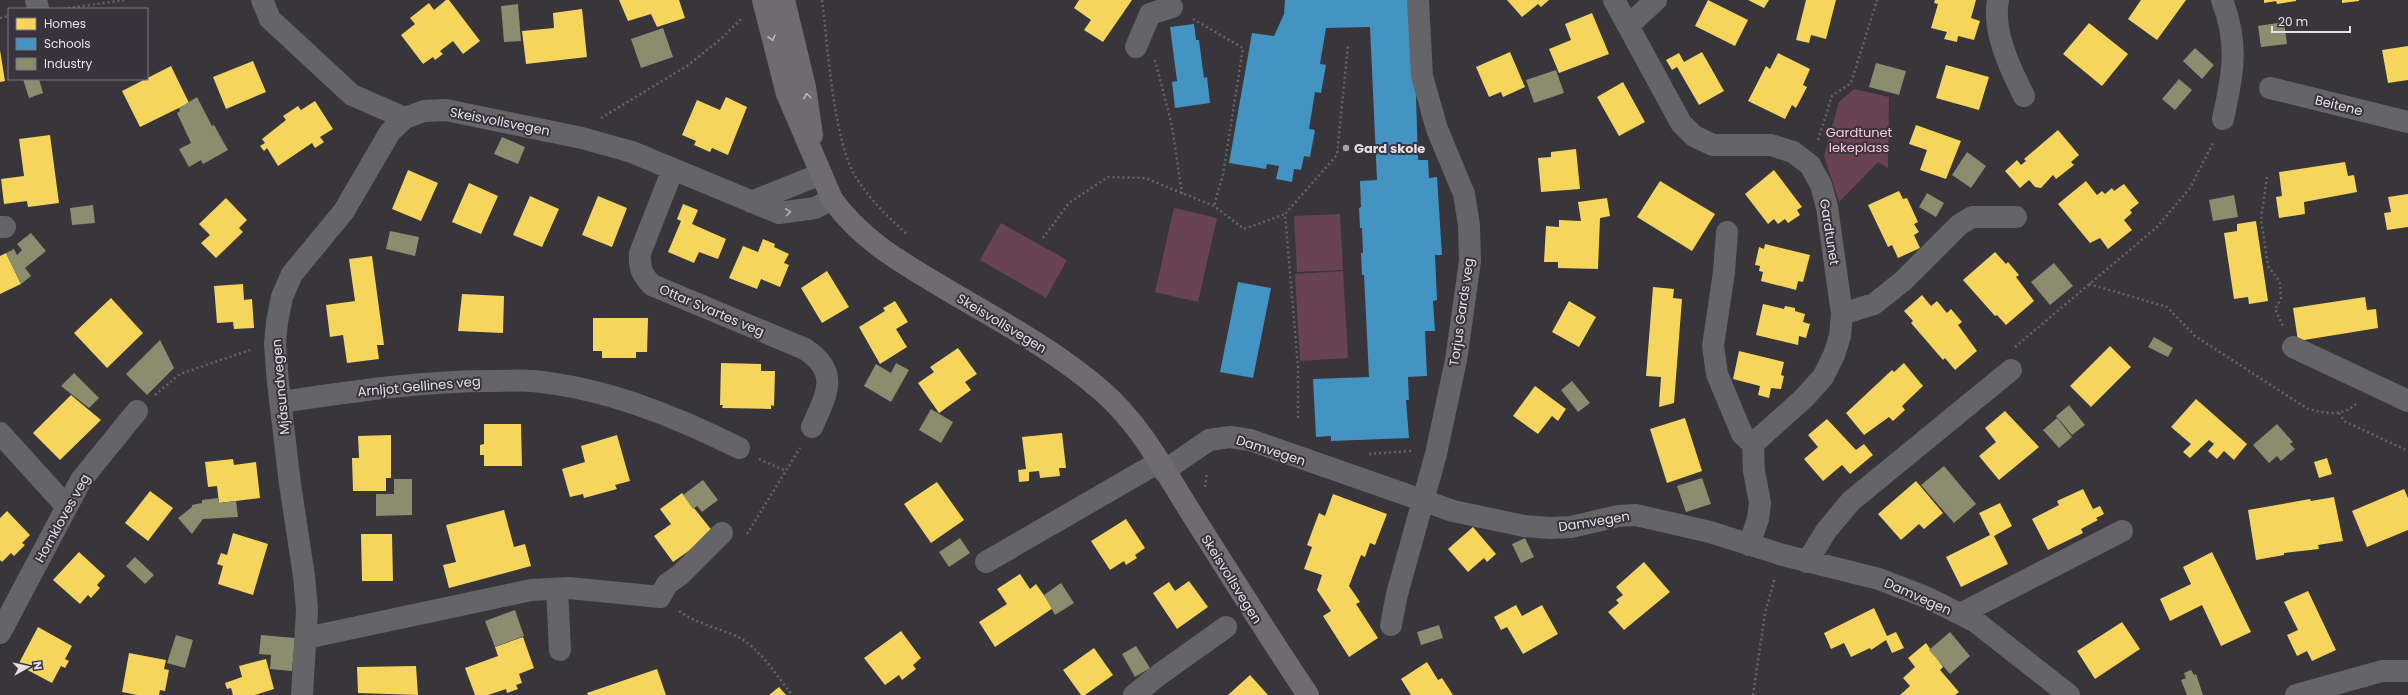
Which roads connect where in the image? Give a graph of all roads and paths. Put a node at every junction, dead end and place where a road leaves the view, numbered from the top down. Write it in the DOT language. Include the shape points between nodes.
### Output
graph roads {
  1 [pos="124,0"];
  2 [pos="262,0"];
  3 [pos="762,0"];
  4 [pos="784,0"];
  5 [pos="822,0"];
  6 [pos="1418,0"];
  7 [pos="1614,0"];
  8 [pos="1656,0"];
  9 [pos="1877,0"];
  10 [pos="1998,0"];
  11 [pos="2222,0"];
  12 [pos="1169,3"];
  13 [pos="70,8"];
  14 [pos="747,15"];
  15 [pos="1628,26"];
  16 [pos="1348,45"];
  17 [pos="1136,47"];
  18 [pos="1155,59"];
  19 [pos="2270,88"];
  20 [pos="2024,96"];
  21 [pos="405,118"];
  22 [pos="2223,119"];
  23 [pos="2408,122"];
  24 [pos="590,140"];
  25 [pos="1810,165"];
  26 [pos="818,168"];
  27 [pos="673,169"];
  28 [pos="2266,177"];
  29 [pos="1182,194"];
  30 [pos="832,199"];
  31 [pos="751,202"];
  32 [pos="1214,206"];
  33 [pos="1285,214"];
  34 [pos="2016,217"];
  35 [pos="1726,232"];
  36 [pos="911,238"];
  37 [pos="1043,238"];
  38 [pos="2088,284"];
  39 [pos="1842,314"];
  40 [pos="275,344"];
  41 [pos="2293,347"];
  42 [pos="2010,360"];
  43 [pos="2376,384"];
  44 [pos="2408,401"];
  45 [pos="280,402"];
  46 [pos="137,411"];
  47 [pos="2339,413"];
  48 [pos="1298,418"];
  49 [pos="812,427"];
  50 [pos="0,433"];
  51 [pos="1753,444"];
  52 [pos="1438,445"];
  53 [pos="739,448"];
  54 [pos="2408,451"];
  55 [pos="1365,454"];
  56 [pos="1162,467"];
  57 [pos="786,470"];
  58 [pos="1423,502"];
  59 [pos="66,506"];
  60 [pos="2122,531"];
  61 [pos="722,533"];
  62 [pos="1749,545"];
  63 [pos="986,562"];
  64 [pos="1807,562"];
  65 [pos="1777,571"];
  66 [pos="557,589"];
  67 [pos="660,597"];
  68 [pos="1960,614"];
  69 [pos="1391,625"];
  70 [pos="1226,627"];
  71 [pos="0,634"];
  72 [pos="306,638"];
  73 [pos="560,650"];
  74 [pos="2408,671"];
  75 [pos="1144,692"];
  76 [pos="2310,693"];
  77 [pos="302,695"];
  78 [pos="792,695"];
  79 [pos="1308,695"];
  80 [pos="1753,695"];
  81 [pos="2069,695"];
  1 -- 13 [label="path"];
  2 -- 21 [label="street" via="270,19 352,95"];
  3 -- 26 [label="main road, Skeisvollsvegen, one-way" via="787,94"];
  26 -- 4 [label="main road, Skeisvollsvegen, one-way" via="805,87"];
  5 -- 36 [label="path" via="834,94 844,146 856,177 875,204"];
  6 -- 52 [label="street, Torjus Gards veg" via="1422,76 1427,101 1464,194 1469,225 1470,261 1459,337"];
  7 -- 15 [label="street, Gardtunet"];
  8 -- 15 [label="street"];
  9 -- 25 [label="path" via="1851,83 1832,96"];
  10 -- 20 [label="street" via="1995,15 2012,71"];
  11 -- 22 [label="street" via="2230,22 2233,54 2233,73"];
  12 -- 17 [label="street" via="1150,14"];
  12 -- 32 [label="path" via="1243,48 1223,174"];
  14 -- 24 [label="path" via="687,66 601,117"];
  15 -- 25 [label="street, Gardtunet" via="1681,123 1694,136 1714,145 1771,145 1793,152"];
  16 -- 33 [label="path" via="1337,156"];
  18 -- 29 [label="path" via="1172,126"];
  19 -- 23 [label="street, Beitene"];
  21 -- 24 [label="street, Skeisvollsvegen" via="424,111 446,110"];
  21 -- 40 [label="street, Mjåsundvegen" via="390,132 344,211 292,274 282,297"];
  22 -- 38 [label="path" via="2208,156 2190,188 2158,227"];
  24 -- 27 [label="street, Skeisvollsvegen" via="632,152"];
  25 -- 39 [label="street, Gardtunet" via="1822,185 1827,207"];
  26 -- 30 [label="main road, Skeisvollsvegen"];
  26 -- 31 [label="street"];
  27 -- 31 [label="street, Skeisvollsvegen"];
  27 -- 49 [label="street, Ottar Svartes veg" via="640,253 639,265 643,276 652,285 805,349 817,357 825,369 829,382 827,394"];
  28 -- 41 [label="path" via="2261,220 2268,266 2280,282 2281,299 2275,309"];
  29 -- 32 [label="path"];
  29 -- 37 [label="path" via="1145,178 1108,177 1069,203"];
  31 -- 30 [label="street, Skeisvollsvegen, one-way" via="780,213 815,208"];
  30 -- 56 [label="main road, Skeisvollsvegen" via="863,236 896,259 1032,340 1105,393 1127,417"];
  32 -- 33 [label="path" via="1244,229"];
  33 -- 48 [label="path" via="1298,367"];
  34 -- 39 [label="street" via="1972,217 1959,225 1903,281 1874,304"];
  35 -- 51 [label="street" via="1714,353 1717,374 1742,434"];
  38 -- 42 [label="path"];
  38 -- 47 [label="path" via="2167,307 2195,336 2308,409"];
  39 -- 51 [label="street, Gardtunet" via="1840,336 1823,377 1804,398"];
  40 -- 45 [label="street, Mjåsundvegen"];
  40 -- 46 [label="path" via="222,358 180,374"];
  41 -- 43 [label="street"];
  42 -- 64 [label="street" via="1851,501 1826,531"];
  43 -- 44 [label="street"];
  43 -- 47 [label="path" via="2353,407"];
  45 -- 53 [label="street, Arnljot Gellines veg" via="386,386 456,381 533,381 593,391 688,422"];
  45 -- 72 [label="street, Mjåsundvegen" via="304,576"];
  46 -- 59 [label="street, Hornkloves veg" via="81,480"];
  47 -- 54 [label="path" via="2344,421"];
  50 -- 59 [label="street"];
  51 -- 62 [label="street" via="1754,471 1760,503 1758,519"];
  52 -- 55 [label="path" via="1418,450"];
  52 -- 58 [label="street, Torjus Gards veg"];
  53 -- 57 [label="path"];
  56 -- 58 [label="street, Damvegen" via="1210,440 1230,437 1250,440"];
  56 -- 63 [label="street"];
  56 -- 79 [label="main road, Skeisvollsvegen"];
  58 -- 62 [label="street, Damvegen" via="1524,526 1550,528 1571,527 1618,516 1636,515 1710,532"];
  58 -- 69 [label="street, Torjus Gards veg"];
  59 -- 71 [label="street, Hornkloves veg"];
  60 -- 68 [label="street, Damvegen"];
  61 -- 67 [label="street" via="680,575 667,584"];
  62 -- 64 [label="street, Damvegen"];
  64 -- 68 [label="street, Damvegen" via="1878,579"];
  65 -- 80 [label="path" via="1765,614"];
  66 -- 67 [label="street"];
  66 -- 72 [label="street" via="530,590"];
  66 -- 73 [label="street"];
  67 -- 78 [label="path" via="689,618 739,638 758,654"];
  68 -- 81 [label="street, Damvegen" via="1976,622"];
  70 -- 75 [label="street" via="1160,674"];
  72 -- 77 [label="street, Mjåsundvegen"];
  74 -- 76 [label="street" via="2382,671"];
}
